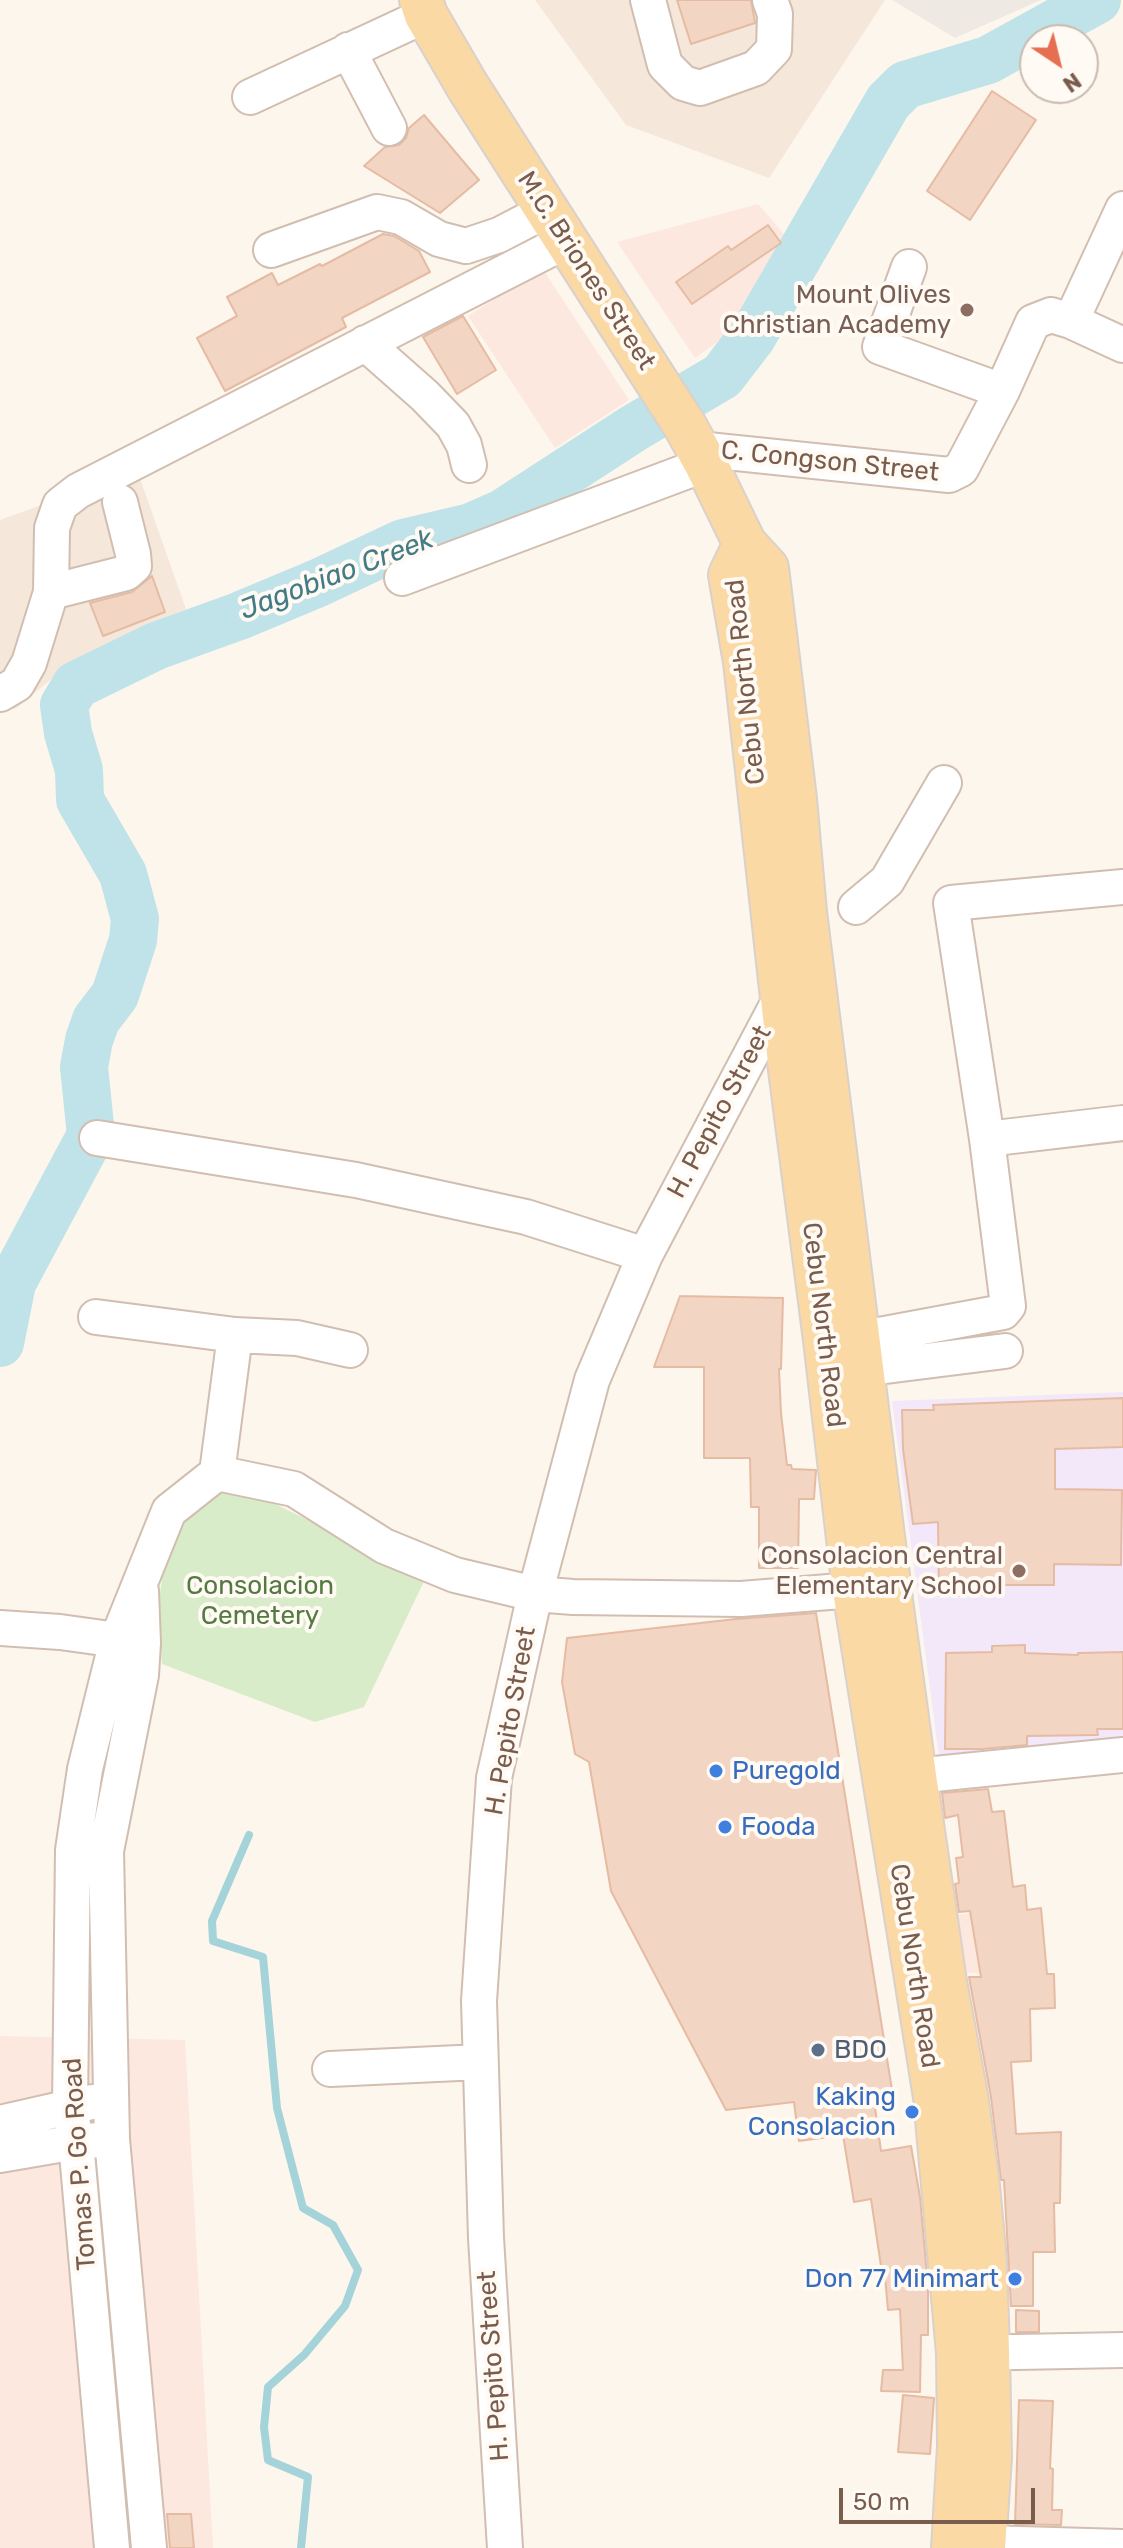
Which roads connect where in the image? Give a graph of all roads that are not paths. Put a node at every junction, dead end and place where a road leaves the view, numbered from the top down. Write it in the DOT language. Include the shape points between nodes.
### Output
graph roads {
  1 [pos="648,0"];
  2 [pos="770,0"];
  3 [pos="423,7"];
  4 [pos="348,50"];
  5 [pos="250,97"];
  6 [pos="389,128"];
  7 [pos="1123,209"];
  8 [pos="556,226"];
  9 [pos="271,250"];
  10 [pos="909,267"];
  11 [pos="1071,321"];
  12 [pos="365,343"];
  13 [pos="1123,345"];
  14 [pos="1002,391"];
  15 [pos="688,433"];
  16 [pos="469,465"];
  17 [pos="120,502"];
  18 [pos="745,544"];
  19 [pos="402,578"];
  20 [pos="51,592"];
  21 [pos="0,694"];
  22 [pos="944,783"];
  23 [pos="1123,887"];
  24 [pos="856,907"];
  25 [pos="783,994"];
  26 [pos="1123,1123"];
  27 [pos="97,1138"];
  28 [pos="987,1139"];
  29 [pos="645,1255"];
  30 [pos="96,1317"];
  31 [pos="235,1335"];
  32 [pos="350,1350"];
  33 [pos="1005,1351"];
  34 [pos="860,1354"];
  35 [pos="217,1473"];
  36 [pos="872,1587"];
  37 [pos="535,1594"];
  38 [pos="0,1628"];
  39 [pos="130,1642"];
  40 [pos="1123,1755"];
  41 [pos="915,1776"];
  42 [pos="480,2062"];
  43 [pos="330,2069"];
  44 [pos="112,2097"];
  45 [pos="70,2107"];
  46 [pos="0,2123"];
  47 [pos="112,2139"];
  48 [pos="76,2142"];
  49 [pos="0,2155"];
  50 [pos="1123,2350"];
  51 [pos="973,2352"];
  52 [pos="974,2546"];
  53 [pos="1123,2547"];
  54 [pos="112,2548"];
  55 [pos="149,2548"];
  56 [pos="505,2548"];
  1 -- 2 [label="street" via="665,65 683,83 700,88 756,68 774,49"];
  3 -- 4 [label="street"];
  3 -- 8 [label="main road, M.C. Briones Street"];
  4 -- 5 [label="street"];
  4 -- 6 [label="street"];
  7 -- 11 [label="street"];
  8 -- 9 [label="street" via="466,246 377,212"];
  8 -- 12 [label="street"];
  8 -- 15 [label="main road, M.C. Briones Street"];
  10 -- 14 [label="street" via="880,347"];
  11 -- 13 [label="street"];
  11 -- 14 [label="street" via="1051,315 1033,322"];
  12 -- 16 [label="street" via="453,425"];
  12 -- 20 [label="street" via="60,505 52,528"];
  14 -- 15 [label="street, C. Congson Street" via="961,469 949,475"];
  15 -- 18 [label="main road, M.C. Briones Street"];
  15 -- 19 [label="street"];
  17 -- 20 [label="street" via="134,566 126,573"];
  18 -- 25 [label="main road, Cebu North Road" via="730,575"];
  18 -- 34 [label="main road, Cebu North Road" via="767,568"];
  20 -- 21 [label="street" via="29,663 17,684"];
  22 -- 24 [label="street" via="887,881"];
  23 -- 28 [label="street" via="951,903"];
  25 -- 29 [label="street, H. Pepito Street"];
  25 -- 36 [label="main road, Cebu North Road" via="825,1340"];
  26 -- 28 [label="street"];
  27 -- 29 [label="street" via="356,1180 526,1217"];
  28 -- 34 [label="street" via="1008,1306 1003,1312"];
  29 -- 37 [label="street, H. Pepito Street" via="592,1380"];
  30 -- 31 [label="street"];
  31 -- 32 [label="street" via="297,1338"];
  31 -- 35 [label="street"];
  33 -- 34 [label="street"];
  34 -- 36 [label="main road, Cebu North Road"];
  35 -- 37 [label="street" via="294,1489 384,1546 455,1575"];
  35 -- 39 [label="street, Tomas P. Go Road" via="169,1511 141,1579"];
  36 -- 37 [label="street" via="741,1599"];
  36 -- 41 [label="main road, Cebu North Road"];
  36 -- 51 [label="main road, Cebu North Road" via="935,2097"];
  37 -- 42 [label="street, H. Pepito Street" via="494,1778 479,2001"];
  38 -- 39 [label="street"];
  39 -- 44 [label="street, Tomas P. Go Road" via="141,1675 106,1851"];
  39 -- 45 [label="street, Tomas P. Go Road" via="85,1769 73,1850"];
  40 -- 41 [label="street"];
  41 -- 51 [label="main road, Cebu North Road" via="978,2186 985,2261"];
  42 -- 43 [label="street"];
  42 -- 56 [label="street, H. Pepito Street"];
  44 -- 45 [label="street"];
  44 -- 47 [label="street, Tomas P. Go Road"];
  45 -- 46 [label="street"];
  45 -- 48 [label="street, Tomas P. Go Road"];
  47 -- 48 [label="street"];
  47 -- 55 [label="street, Tomas P. Go Road"];
  48 -- 49 [label="street"];
  48 -- 54 [label="street, Tomas P. Go Road"];
  50 -- 51 [label="street"];
  51 -- 52 [label="main road, Cebu North Road" via="959,2446"];
  52 -- 53 [label="street"];
}
